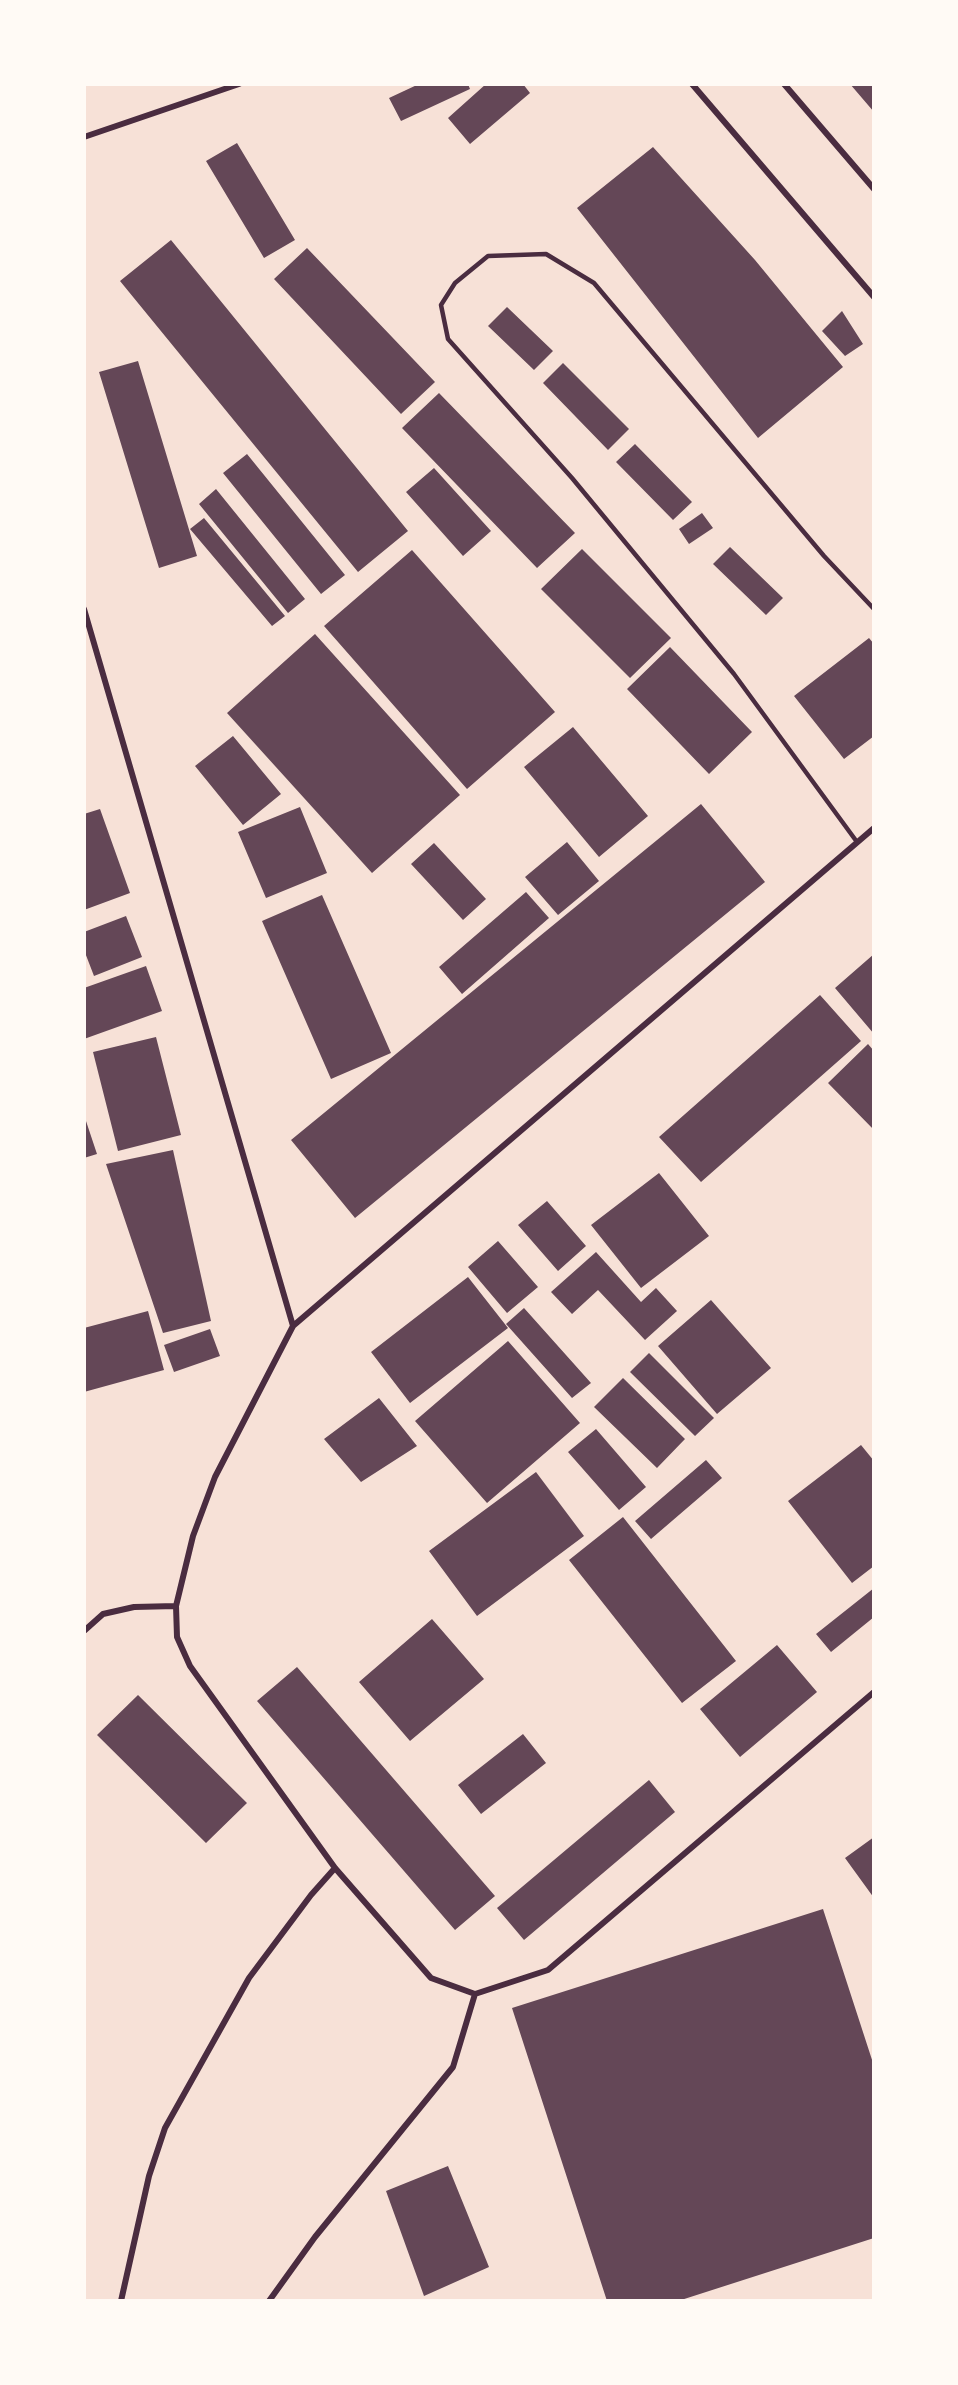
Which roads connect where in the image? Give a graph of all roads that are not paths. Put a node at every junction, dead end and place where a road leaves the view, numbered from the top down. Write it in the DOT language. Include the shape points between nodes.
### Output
graph roads {
  1 [pos="239,84"];
  2 [pos="692,84"];
  3 [pos="784,84"];
  4 [pos="84,137"];
  5 [pos="874,189"];
  6 [pos="874,297"];
  7 [pos="84,609"];
  8 [pos="874,609"];
  9 [pos="874,828"];
  10 [pos="857,842"];
  11 [pos="293,1326"];
  12 [pos="176,1605"];
  13 [pos="84,1631"];
  14 [pos="874,1692"];
  15 [pos="335,1868"];
  16 [pos="475,1994"];
  17 [pos="120,2301"];
  18 [pos="269,2301"];
  1 -- 4 [label="street"];
  2 -- 6 [label="street"];
  3 -- 5 [label="street"];
  7 -- 11 [label="street"];
  8 -- 10 [label="lane" via="824,556 594,283 546,254 488,256 455,283 441,305 448,339 572,478 734,674"];
  9 -- 10 [label="street"];
  10 -- 11 [label="street"];
  11 -- 12 [label="street" via="215,1477"];
  12 -- 13 [label="street" via="134,1607 103,1614"];
  12 -- 15 [label="street" via="177,1637 190,1666"];
  14 -- 16 [label="street" via="548,1970"];
  15 -- 16 [label="street" via="431,1978"];
  15 -- 17 [label="street" via="249,1978 165,2128 149,2176"];
  16 -- 18 [label="street" via="453,2067 315,2237"];
}
